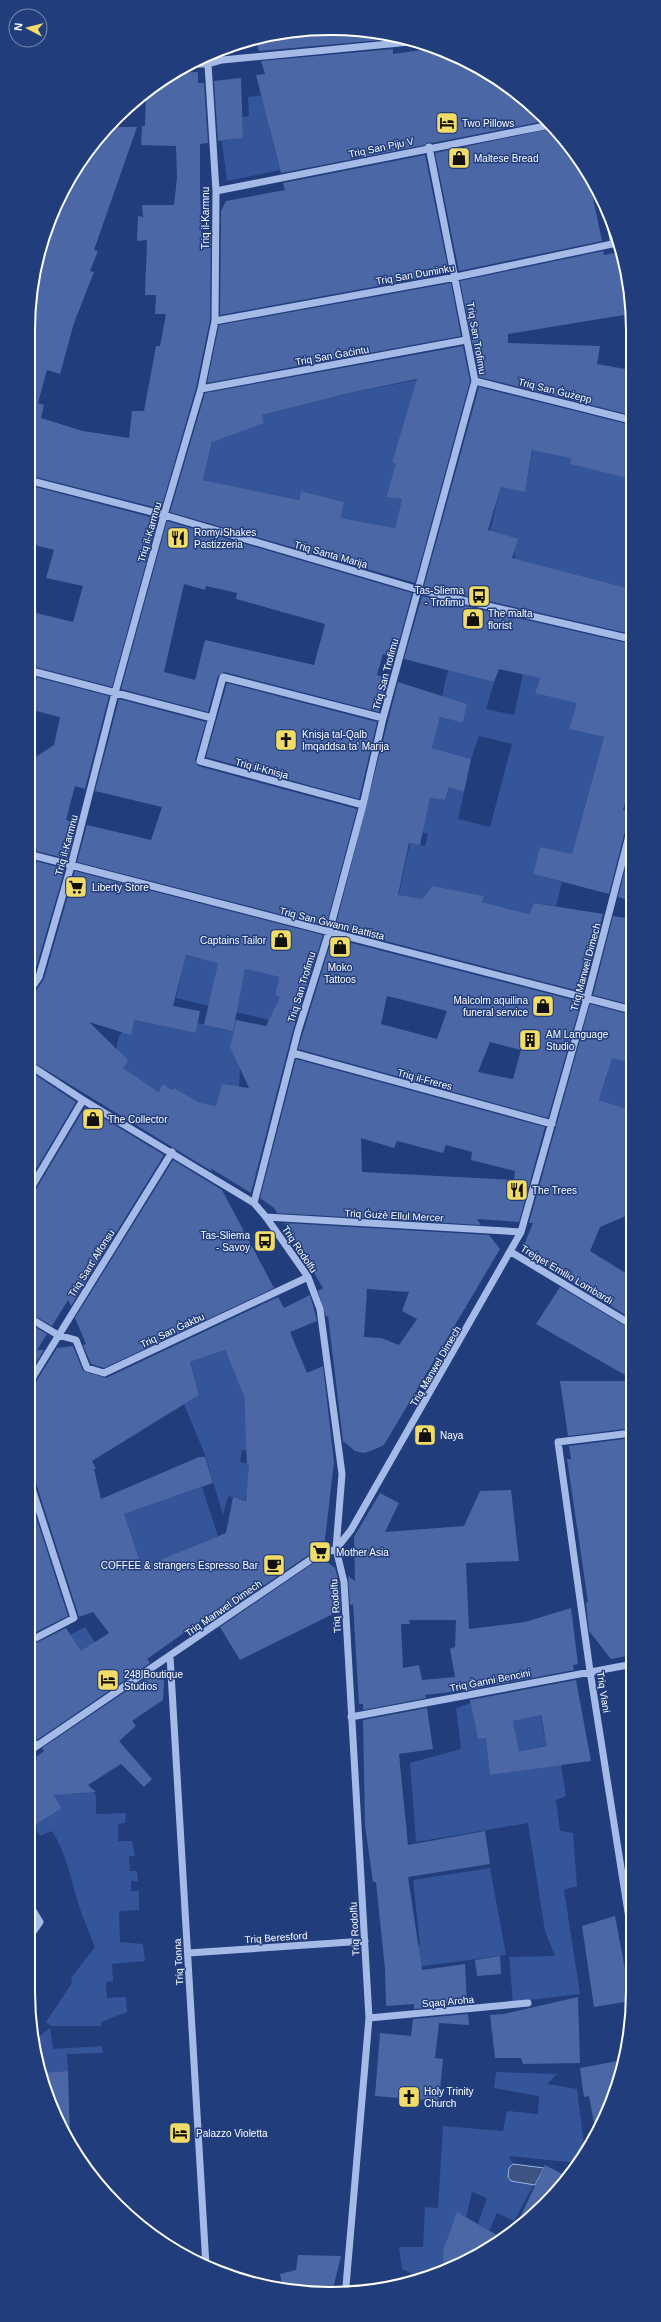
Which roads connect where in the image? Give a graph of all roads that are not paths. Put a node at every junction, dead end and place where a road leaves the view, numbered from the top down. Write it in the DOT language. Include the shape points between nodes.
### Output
graph roads {
  1 [pos="393,42"];
  2 [pos="202,64"];
  3 [pos="208,64"];
  4 [pos="543,126"];
  5 [pos="429,147"];
  6 [pos="216,191"];
  7 [pos="613,244"];
  8 [pos="456,277"];
  9 [pos="215,321"];
  10 [pos="466,340"];
  11 [pos="475,381"];
  12 [pos="201,389"];
  13 [pos="626,419"];
  14 [pos="35,482"];
  15 [pos="164,515"];
  16 [pos="419,590"];
  17 [pos="626,638"];
  18 [pos="35,672"];
  19 [pos="115,693"];
  20 [pos="212,718"];
  21 [pos="383,718"];
  22 [pos="363,805"];
  23 [pos="626,847"];
  24 [pos="35,856"];
  25 [pos="71,866"];
  26 [pos="328,932"];
  27 [pos="35,983"];
  28 [pos="587,998"];
  29 [pos="626,1008"];
  30 [pos="294,1053"];
  31 [pos="35,1069"];
  32 [pos="83,1100"];
  33 [pos="552,1124"];
  34 [pos="172,1152"];
  35 [pos="35,1181"];
  36 [pos="254,1203"];
  37 [pos="266,1217"];
  38 [pos="521,1232"];
  39 [pos="511,1252"];
  40 [pos="308,1277"];
  41 [pos="35,1321"];
  42 [pos="626,1321"];
  43 [pos="58,1335"];
  44 [pos="35,1373"];
  45 [pos="626,1434"];
  46 [pos="35,1498"];
  47 [pos="336,1549"];
  48 [pos="35,1638"];
  49 [pos="170,1656"];
  50 [pos="626,1665"];
  51 [pos="590,1670"];
  52 [pos="351,1717"];
  53 [pos="36,1746"];
  54 [pos="626,1899"];
  55 [pos="35,1914"];
  56 [pos="35,1929"];
  57 [pos="364,1941"];
  58 [pos="188,1953"];
  59 [pos="528,2003"];
  60 [pos="369,2018"];
  61 [pos="206,2260"];
  62 [pos="346,2286"];
  1 -- 3 [label="street" via="222,60"];
  2 -- 3 [label="street"];
  3 -- 6 [label="street, Triq il-Karmnu"];
  4 -- 5 [label="street, Triq San Piju V"];
  5 -- 6 [label="street, Triq San Piju V"];
  5 -- 8 [label="street, Triq San Trofimu"];
  6 -- 9 [label="street, Triq il-Karmnu"];
  7 -- 8 [label="street, Triq San Duminku"];
  8 -- 9 [label="street, Triq San Duminku"];
  8 -- 10 [label="street, Triq San Trofimu"];
  9 -- 12 [label="street, Triq il-Karmnu"];
  10 -- 11 [label="street, Triq San Trofimu"];
  10 -- 12 [label="street, Triq San Ġaċintu"];
  11 -- 13 [label="street, Triq San Ġużepp"];
  11 -- 16 [label="street, Triq San Trofimu"];
  12 -- 15 [label="street, Triq il-Karmnu"];
  14 -- 15 [label="street, Triq Santa Marija"];
  15 -- 16 [label="street, Triq Santa Marija"];
  15 -- 19 [label="street, Triq il-Karmnu"];
  16 -- 17 [label="street, Triq Santa Marija"];
  16 -- 21 [label="street, Triq San Trofimu"];
  18 -- 19 [label="street"];
  19 -- 20 [label="street"];
  19 -- 25 [label="street, Triq il-Karmnu"];
  20 -- 21 [label="street, Triq il-Knisja" via="223,677"];
  20 -- 22 [label="street, Triq il-Knisja" via="200,761"];
  21 -- 22 [label="street, Triq San Trofimu"];
  22 -- 26 [label="street, Triq San Trofimu"];
  23 -- 28 [label="street, Triq Manwel Dimech"];
  24 -- 25 [label="street, Triq San Ġwann Battista"];
  25 -- 26 [label="street, Triq San Ġwann Battista"];
  25 -- 27 [label="street, Triq il-Karmnu" via="39,977"];
  26 -- 28 [label="street, Triq San Ġwann Battista"];
  26 -- 30 [label="street, Triq San Trofimu" via="298,1031"];
  28 -- 29 [label="street, Triq San Ġwann Battista"];
  28 -- 33 [label="street, Triq Manwel Dimech"];
  30 -- 33 [label="street, Triq il-Freres"];
  30 -- 36 [label="street, Triq San Trofimu"];
  31 -- 32 [label="street, Triq Rodolfu"];
  32 -- 34 [label="street, Triq Rodolfu"];
  32 -- 35 [label="street"];
  33 -- 38 [label="street, Triq Manwel Dimech"];
  34 -- 36 [label="street, Triq Rodolfu"];
  34 -- 43 [label="street, Triq Sant' Alfonsu"];
  36 -- 37 [label="street, Triq Rodolfu"];
  37 -- 38 [label="street, Triq Ġużè Ellul Mercer"];
  37 -- 40 [label="street, Triq Rodolfu"];
  38 -- 39 [label="street, Triq Manwel Dimech"];
  39 -- 42 [label="street, Trejqet Emilio Lombardi"];
  39 -- 47 [label="street, Triq Manwel Dimech" via="380,1482 351,1530"];
  40 -- 43 [label="street, Triq San Ġakbu" via="104,1373 87,1368 76,1340"];
  40 -- 47 [label="street, Triq Rodolfu" via="320,1309 342,1474"];
  41 -- 43 [label="street"];
  43 -- 44 [label="street, Triq Sant' Alfonsu"];
  45 -- 51 [label="street, Triq Viani" via="558,1442"];
  46 -- 48 [label="street" via="74,1618"];
  47 -- 49 [label="street, Triq Manwel Dimech" via="313,1558"];
  47 -- 52 [label="street, Triq Rodolfu" via="344,1582"];
  49 -- 53 [label="street, Triq Manwel Dimech"];
  49 -- 58 [label="street, Triq Tonna"];
  50 -- 51 [label="street, Triq Ġanni Bencini"];
  51 -- 52 [label="street, Triq Ġanni Bencini"];
  51 -- 54 [label="street, Triq Viani"];
  52 -- 57 [label="street, Triq Rodolfu"];
  55 -- 56 [label="street" via="40,1922"];
  57 -- 58 [label="street, Triq Beresford"];
  57 -- 60 [label="street, Triq Rodolfu"];
  58 -- 61 [label="street, Triq Tonna"];
  59 -- 60 [label="street, Sqaq Aroha"];
  60 -- 62 [label="street, Triq Rodolfu"];
}
